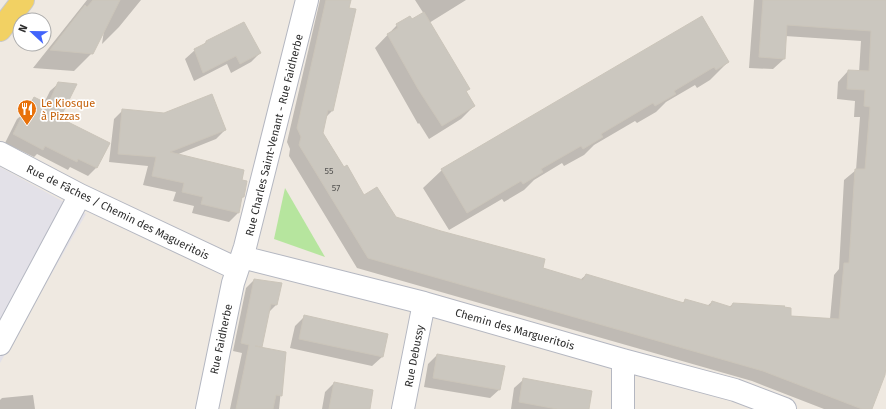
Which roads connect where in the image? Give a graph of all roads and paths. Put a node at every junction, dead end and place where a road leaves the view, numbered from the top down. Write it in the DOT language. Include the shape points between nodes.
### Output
graph roads {
  1 [pos="23,0"];
  2 [pos="307,0"];
  3 [pos="0,30"];
  4 [pos="0,153"];
  5 [pos="80,195"];
  6 [pos="240,263"];
  7 [pos="424,303"];
  8 [pos="0,344"];
  9 [pos="622,360"];
  10 [pos="207,409"];
  11 [pos="403,409"];
  12 [pos="623,409"];
  13 [pos="785,409"];
  1 -- 3 [label="main road"];
  2 -- 6 [label="street, Rue Charles Saint-Venant - Rue Faidherbe"];
  4 -- 5 [label="street, Rue de Fâches / Chemin des Magueritois"];
  5 -- 6 [label="street, Rue de Fâches / Chemin des Magueritois"];
  5 -- 8 [label="street"];
  6 -- 7 [label="street, Chemin des Margueritois"];
  6 -- 10 [label="street, Rue Faidherbe"];
  7 -- 9 [label="street, Chemin des Margueritois"];
  7 -- 11 [label="street, Rue Debussy"];
  9 -- 12 [label="street"];
  9 -- 13 [label="street, Chemin des Margueritois" via="736,390"];
}
